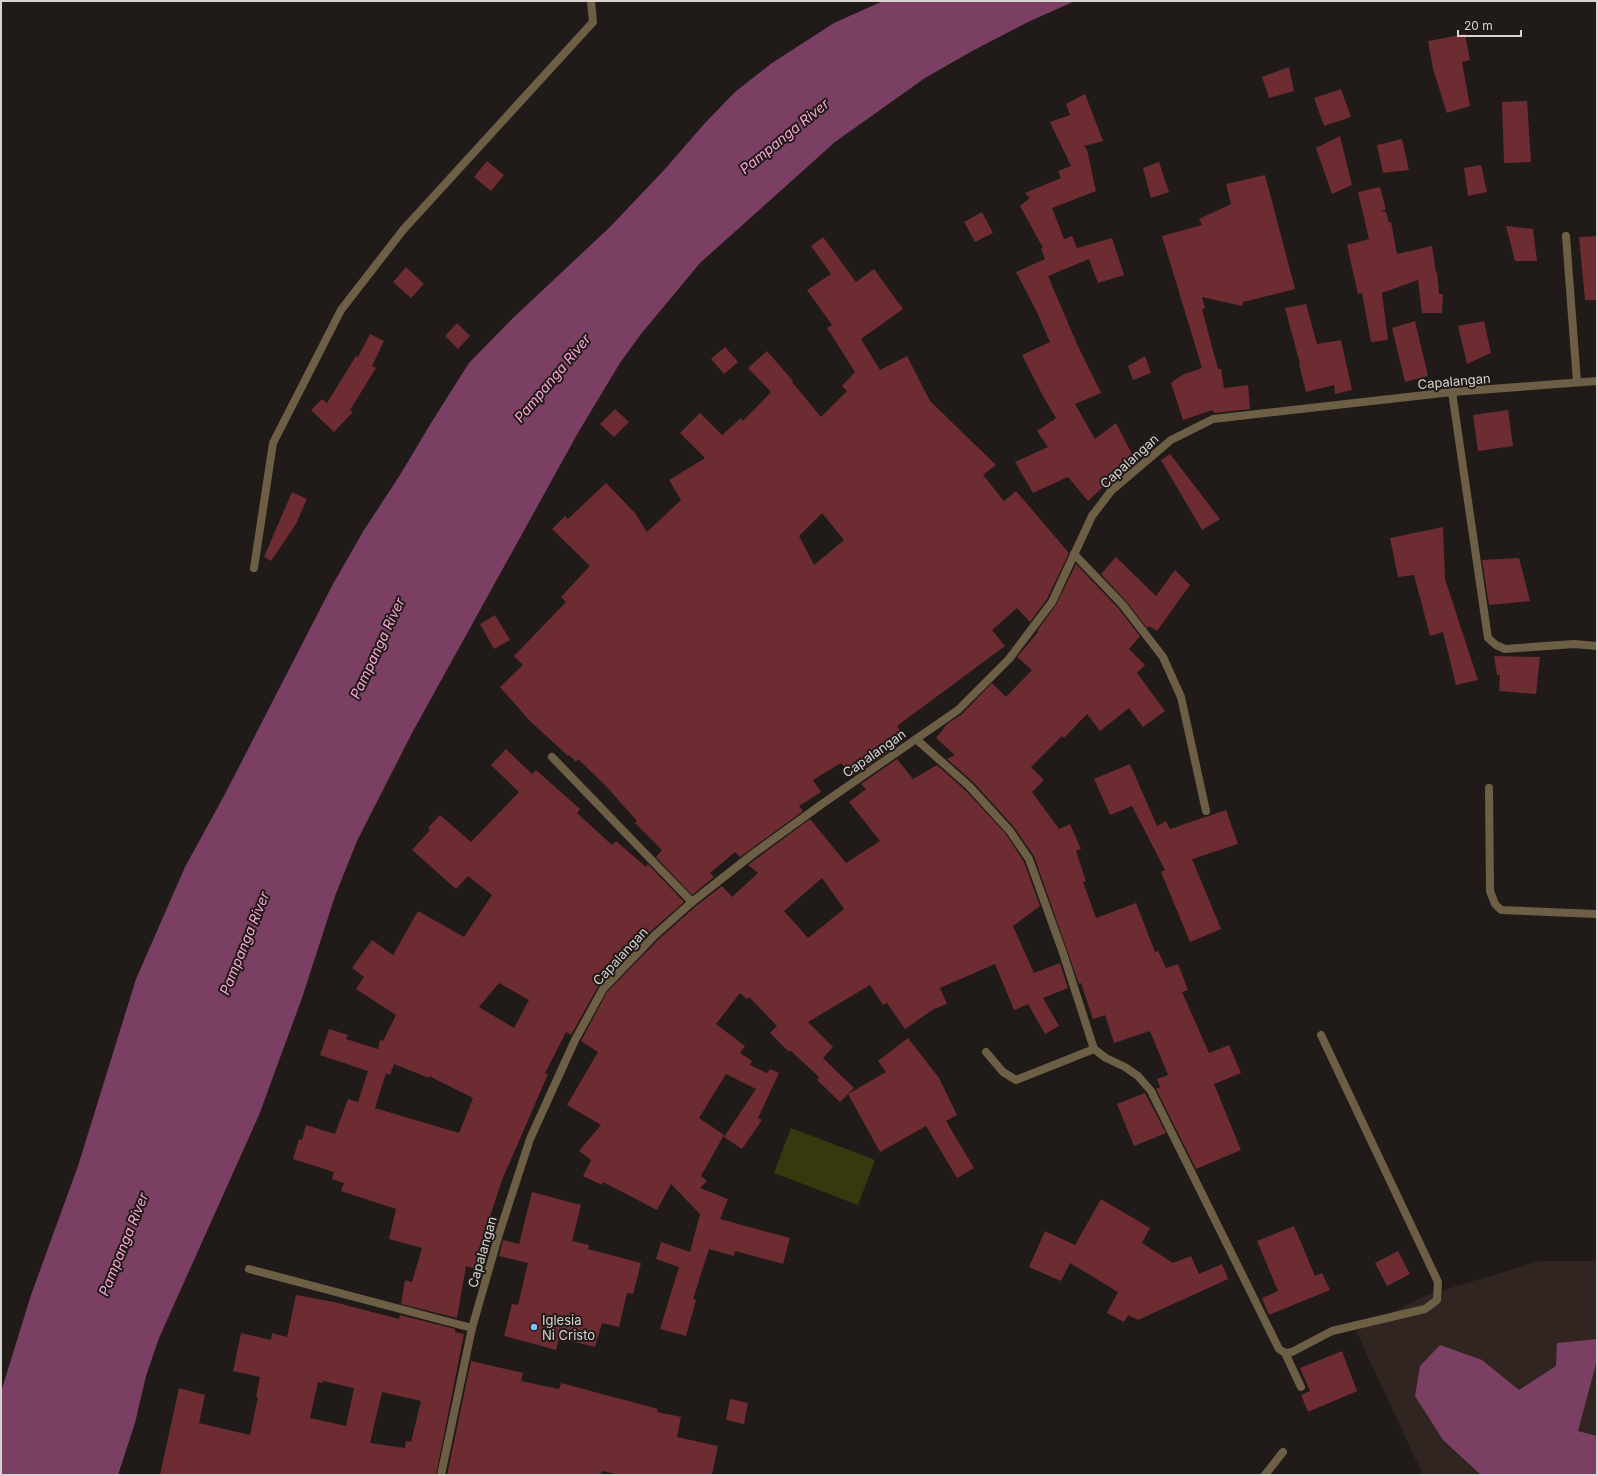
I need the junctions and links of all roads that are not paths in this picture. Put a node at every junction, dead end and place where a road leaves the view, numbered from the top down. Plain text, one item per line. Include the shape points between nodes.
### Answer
1 (591, 1) edge
2 (1566, 236) dead end
3 (1597, 381) edge
4 (1577, 382) junction
5 (1452, 392) junction
6 (1074, 554) junction
7 (254, 568) dead end
8 (1597, 646) edge
9 (916, 739) junction
10 (552, 757) dead end
11 (1490, 788) dead end
12 (1206, 811) dead end
13 (692, 902) junction
14 (1597, 914) edge
15 (1321, 1035) dead end
16 (1094, 1049) junction
17 (986, 1052) dead end
18 (249, 1269) dead end
19 (472, 1328) junction
20 (1285, 1352) junction
21 (1301, 1387) dead end
22 (1283, 1452) dead end
23 (441, 1475) edge
24 (1265, 1475) edge

1 - 7 street via 593,22 403,230 341,310 273,444
2 - 4 street
3 - 4 street, Capalangan
4 - 5 street, Capalangan
5 - 6 street, Capalangan via 1213,419 1171,440 1111,491 1092,516
5 - 8 street via 1488,638 1505,649 1574,644
6 - 9 street, Capalangan via 1052,602 1009,659 958,710
6 - 12 street via 1122,604 1163,657 1181,697
9 - 13 street, Capalangan via 759,850
9 - 16 street via 984,802 1010,831 1029,860
10 - 13 street
11 - 14 street via 1490,891 1495,904 1502,910
13 - 19 street, Capalangan via 603,988 576,1040 530,1139
15 - 20 street via 1438,1282 1437,1300 1425,1309 1332,1331 1292,1352
16 - 17 street via 1016,1080 1003,1072
16 - 20 street via 1138,1076 1151,1092 1279,1349
18 - 19 street
19 - 23 street, Capalangan
20 - 21 street
22 - 24 street

